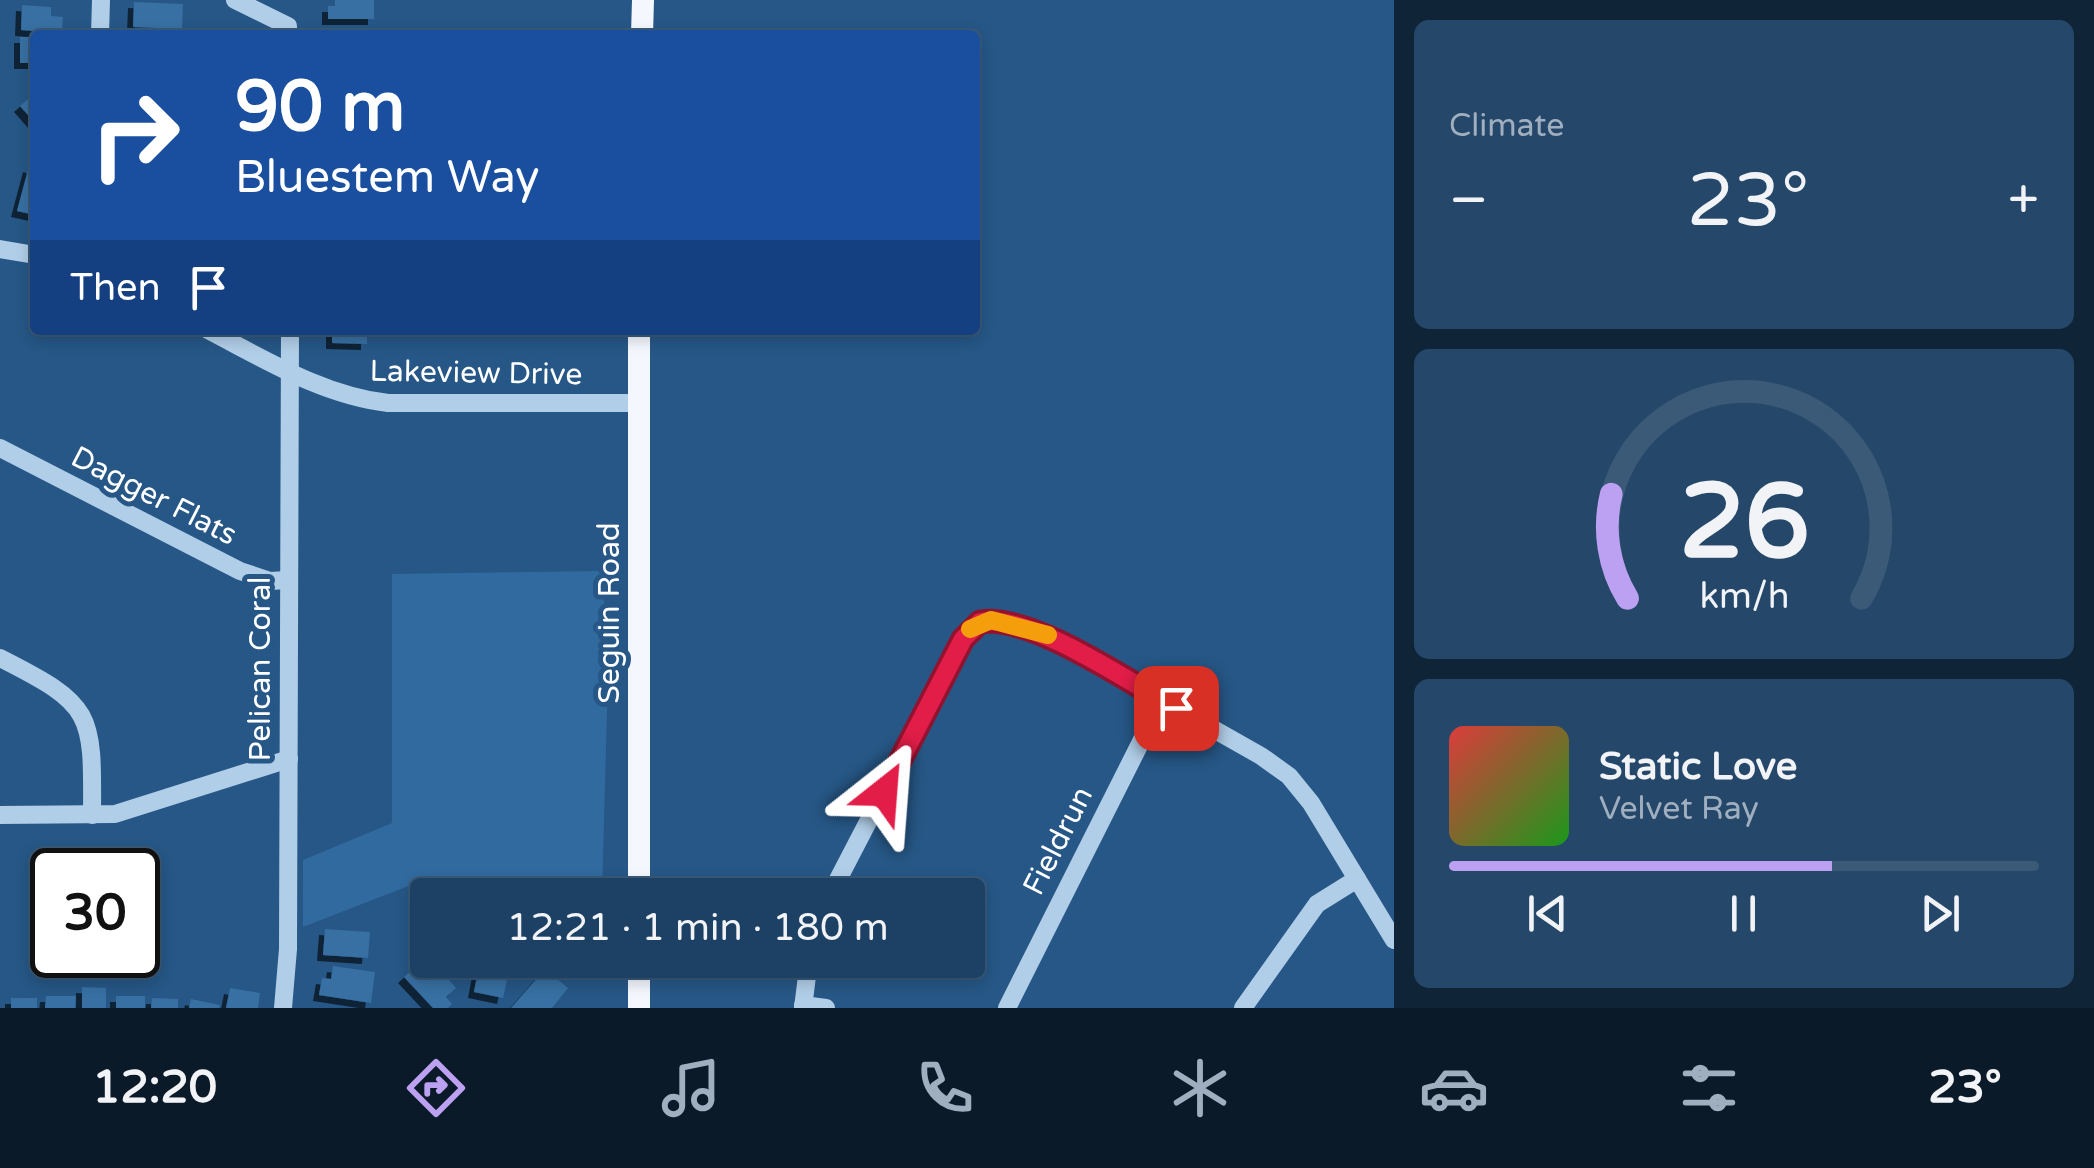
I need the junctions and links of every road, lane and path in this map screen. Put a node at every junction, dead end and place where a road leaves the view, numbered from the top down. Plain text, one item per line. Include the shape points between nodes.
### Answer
1 (101, 0) edge
2 (236, 0) edge
3 (644, 0) edge
4 (100, 30) edge
5 (288, 30) edge
6 (642, 30) edge
7 (0, 249) edge
8 (30, 254) edge
9 (218, 335) edge
10 (290, 335) edge
11 (639, 335) edge
12 (290, 373) junction
13 (638, 403) junction
14 (0, 448) edge
15 (287, 580) junction
16 (0, 658) edge
17 (1162, 700) junction
18 (289, 759) junction
19 (92, 814) junction
20 (0, 815) edge
21 (639, 878) edge
22 (839, 878) edge
23 (1357, 878) junction
24 (1394, 940) edge
25 (640, 978) edge
26 (806, 978) edge
27 (803, 1006) edge
28 (283, 1008) edge
29 (640, 1008) edge
30 (826, 1008) edge
31 (1007, 1008) edge
32 (1242, 1008) edge

1 - 4 street
2 - 5 street
3 - 6 main road
7 - 8 street
9 - 12 street, Lakeview Drive
10 - 12 street, Pelican Coral
11 - 13 main road, Seguin Road
12 - 13 street, Lakeview Drive via 357,399 388,403
12 - 15 street, Pelican Coral
13 - 21 main road, Seguin Road
14 - 15 street, Dagger Flats via 240,571
15 - 18 street, Pelican Coral
16 - 19 street via 53,685 82,713 92,742
17 - 22 street via 1044,633 980,622 963,639
17 - 23 street via 1289,776
17 - 31 street, Fieldrun
18 - 19 street via 139,809
18 - 28 street, Pelican Coral
19 - 20 street
23 - 24 street
23 - 32 street via 1317,904
25 - 29 main road
26 - 27 street
27 - 30 street

